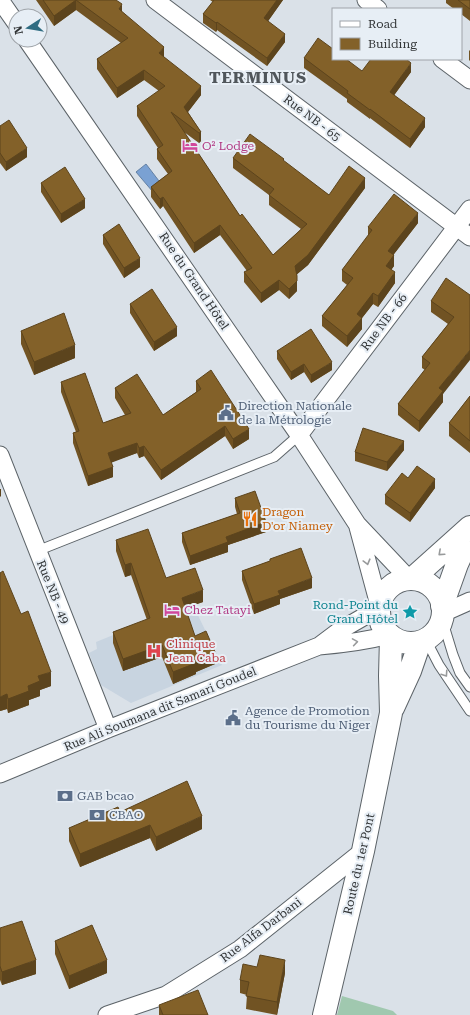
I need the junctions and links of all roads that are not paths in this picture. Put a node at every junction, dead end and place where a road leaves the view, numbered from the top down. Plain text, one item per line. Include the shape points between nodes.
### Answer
1 (0, 0) edge
2 (155, 0) edge
3 (366, 0) edge
4 (377, 8) edge
5 (8, 12) edge
6 (33, 48) edge
7 (443, 60) edge
8 (470, 80) edge
9 (470, 209) edge
10 (456, 226) junction
11 (470, 237) edge
12 (299, 435) junction
13 (0, 454) edge
14 (357, 524) junction
15 (470, 527) edge
16 (470, 536) edge
17 (37, 551) junction
18 (411, 579) junction
19 (470, 601) edge
20 (379, 606) junction
21 (442, 613) junction
22 (390, 636) junction
23 (423, 641) junction
24 (319, 646) junction
25 (470, 686) edge
26 (470, 711) edge
27 (391, 713) junction
28 (108, 729) junction
29 (0, 774) edge
30 (363, 851) junction
31 (107, 1015) edge
32 (324, 1015) edge

1 - 5 street
2 - 10 street, Rue NB - 65
3 - 4 street
6 - 12 street, Rue du Grand Hôtel
7 - 8 street
9 - 10 street, Rue NB - 66
10 - 11 street, Rue NB - 65
10 - 12 street, Rue NB - 66
12 - 14 street, Rue du Grand Hôtel
12 - 17 lane via 274,457
13 - 17 street, Rue NB - 49
14 - 18 street, Rue du Grand Hôtel
14 -> 20 street, Rue du Grand Hôtel
15 -> 18 street
16 - 21 street via 457,564
17 - 28 street, Rue NB - 49
18 - 20 street via 399,581 390,587 383,595
18 - 21 street via 423,581 432,587 439,596
19 - 21 street
20 - 22 street via 380,623
20 - 24 street, Rue Ali Soumana dit Samari Goudel
21 - 23 street via 436,631
21 - 25 lane via 453,655 460,673
22 - 23 street via 405,643
24 -> 22 street, Rue Ali Soumana dit Samari Goudel
22 - 27 street, Route du 1er Pont
23 -> 26 lane
23 - 27 street, Route du 1er Pont
24 - 28 street, Rue Ali Soumana dit Samari Goudel
27 - 30 street, Route du 1er Pont
28 - 29 street, Rue Ali Soumana dit Samari Goudel
30 - 31 street, Rue Alfa Darbani via 240,949 166,995
30 - 32 street, Route du 1er Pont

